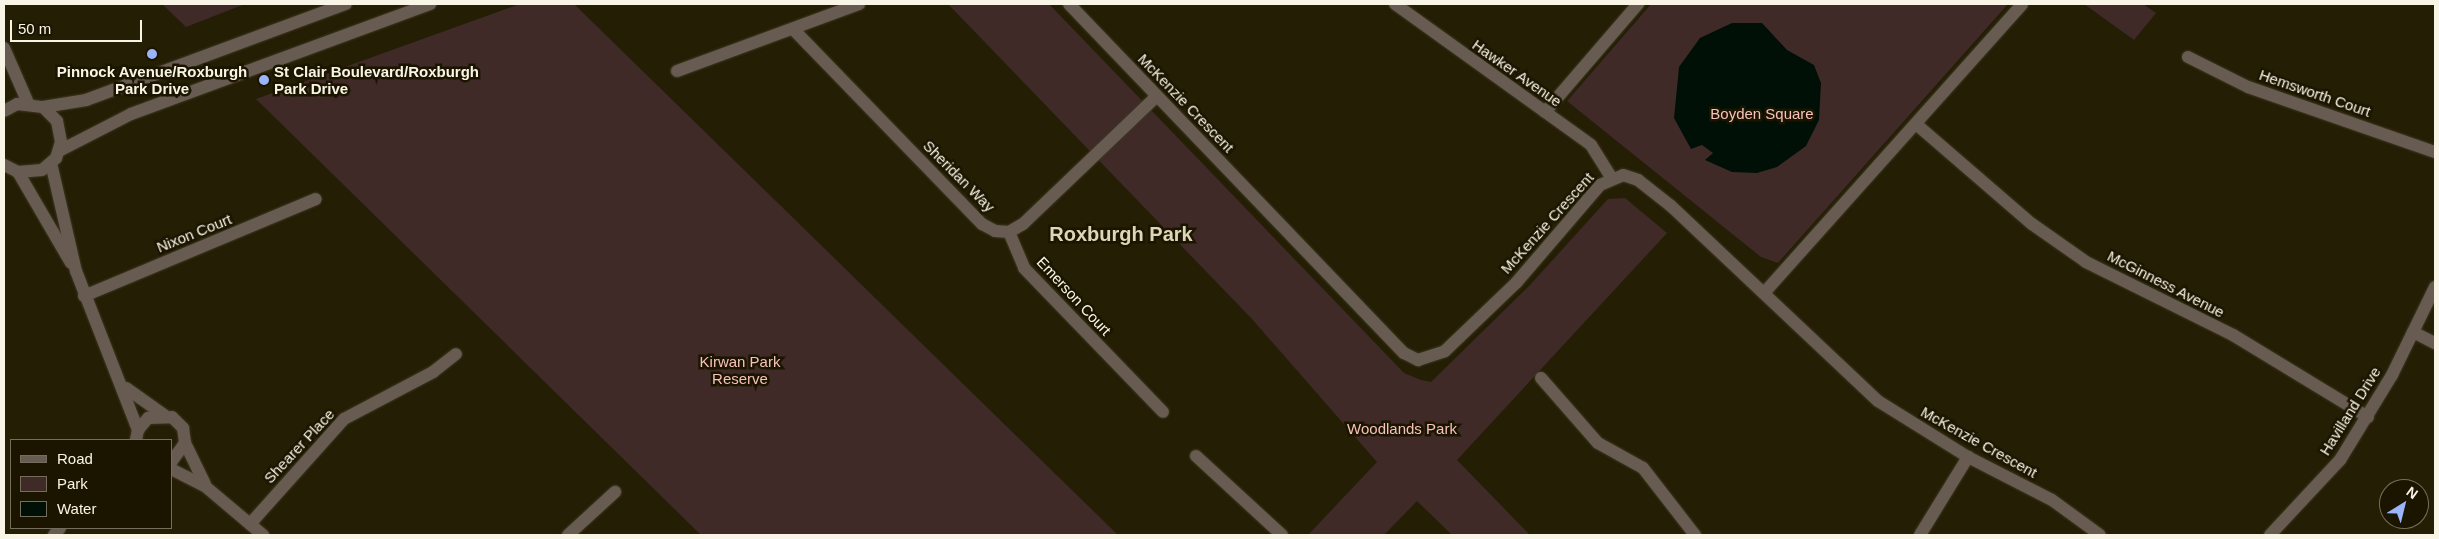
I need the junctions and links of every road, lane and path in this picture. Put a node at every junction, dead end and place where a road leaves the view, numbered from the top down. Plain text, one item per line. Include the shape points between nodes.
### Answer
1 (346, 4) edge
2 (430, 4) edge
3 (859, 4) edge
4 (1069, 4) edge
5 (1395, 4) edge
6 (1638, 4) edge
7 (2022, 4) edge
8 (793, 29) junction
9 (4, 48) edge
10 (2188, 57) dead end
11 (677, 71) dead end
12 (1157, 96) junction
13 (28, 103) junction
14 (43, 107) junction
15 (4, 111) edge
16 (1545, 112) junction
17 (1916, 124) junction
18 (59, 152) junction
19 (2435, 152) edge
20 (51, 163) junction
21 (9, 170) edge
22 (1611, 177) junction
23 (316, 199) dead end
24 (1010, 232) junction
25 (76, 271) junction
26 (2435, 287) edge
27 (1764, 293) junction
28 (84, 296) junction
29 (2413, 332) junction
30 (2435, 343) edge
31 (456, 354) dead end
32 (1541, 378) dead end
33 (124, 386) junction
34 (1163, 412) dead end
35 (164, 415) junction
36 (2368, 417) junction
37 (136, 437) edge
38 (185, 444) junction
39 (1196, 456) dead end
40 (1968, 457) junction
41 (172, 461) edge
42 (172, 469) edge
43 (206, 486) junction
44 (615, 492) dead end
45 (250, 524) junction
46 (263, 535) edge
47 (568, 535) edge
48 (1282, 535) edge
49 (1695, 535) edge
50 (1920, 535) edge
51 (2100, 535) edge
52 (2270, 535) edge

1 - 14 street via 86,100
2 - 18 street via 131,114
3 - 8 street
4 - 12 street, McKenzie Crescent
5 - 16 street, Hawker Avenue
6 - 16 street
7 - 17 street
8 - 11 street
8 - 24 street, Sheridan Way via 982,224
9 - 13 street
10 - 19 street, Hemsworth Court via 2248,88
12 - 22 street, McKenzie Crescent via 1404,353 1418,360 1445,351 1516,283
12 - 24 street
13 - 14 street
13 - 15 street
14 - 18 street via 61,131
16 - 22 street, Hawker Avenue via 1591,145
17 - 27 street
17 - 36 street, McGinness Avenue via 2032,224 2086,262 2233,335
18 - 20 street
20 - 21 street via 30,173
20 - 25 street
21 - 25 street
22 - 27 street, McKenzie Crescent via 1638,180
23 - 28 street, Nixon Court
24 - 34 street, Emerson Court via 1024,268
25 - 28 street
26 - 29 street, Havilland Drive
27 - 40 street, McKenzie Crescent via 1878,401
28 - 33 street
29 - 30 street
29 - 36 street, Havilland Drive
31 - 45 street, Shearer Place via 344,419
32 - 49 street via 1598,443 1643,468
33 - 35 street
33 - 37 street
35 - 37 street via 148,418
35 - 38 street via 183,428
36 - 52 street, Havilland Drive via 2320,485
38 - 41 street
38 - 43 street
39 - 48 street
40 - 50 street
40 - 51 street, McKenzie Crescent via 2052,500
42 - 43 street
43 - 45 street
44 - 47 street
45 - 46 street

